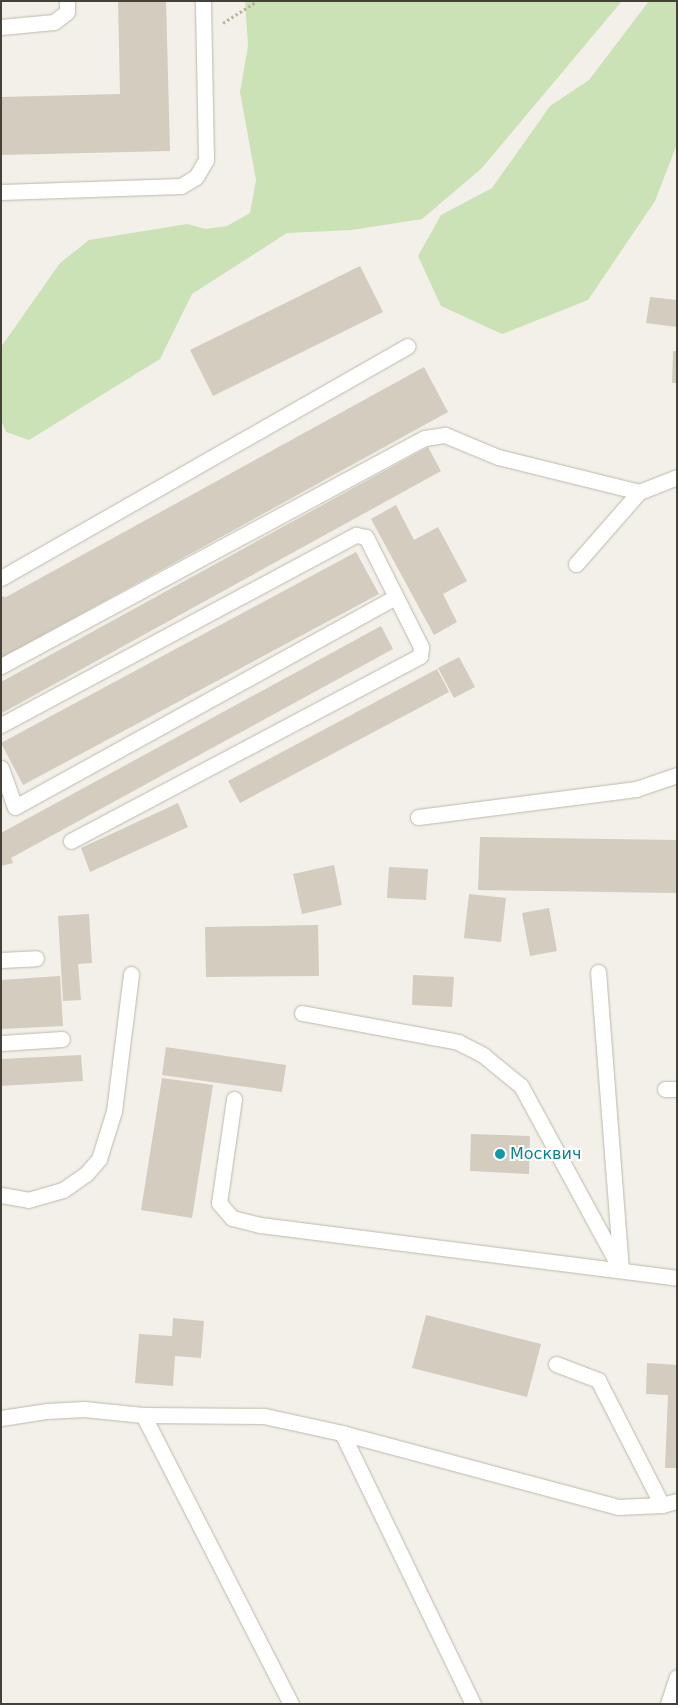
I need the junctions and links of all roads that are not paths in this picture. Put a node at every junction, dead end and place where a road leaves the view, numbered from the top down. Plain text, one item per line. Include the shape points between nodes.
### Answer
1 (67, 1) edge
2 (203, 1) edge
3 (1, 27) edge
4 (1, 192) edge
5 (408, 346) dead end
6 (677, 478) edge
7 (639, 492) junction
8 (576, 564) dead end
9 (1, 578) edge
10 (396, 597) junction
11 (1, 666) edge
12 (1, 725) edge
13 (1, 768) edge
14 (677, 775) edge
15 (8, 811) edge
16 (418, 817) dead end
17 (71, 841) dead end
18 (36, 958) dead end
19 (1, 960) edge
20 (598, 972) dead end
21 (132, 974) dead end
22 (302, 1013) dead end
23 (62, 1039) dead end
24 (1, 1043) edge
25 (234, 1100) dead end
26 (1, 1195) edge
27 (621, 1270) junction
28 (677, 1278) edge
29 (556, 1364) dead end
30 (143, 1415) junction
31 (1, 1418) edge
32 (342, 1433) junction
33 (677, 1501) edge
34 (662, 1505) junction
35 (677, 1677) edge
36 (291, 1704) edge
37 (473, 1704) edge
38 (668, 1704) edge

1 - 3 lane via 67,12 54,22
2 - 4 lane via 206,160 196,177 181,186
5 - 9 lane
6 - 7 lane
7 - 8 lane
7 - 11 lane via 498,457 445,435 425,438
10 - 12 lane via 366,537 356,534
10 - 15 lane
10 - 17 lane via 422,647 420,656
13 - 15 lane
14 - 16 lane via 636,789
18 - 19 lane
20 - 27 lane
21 - 26 lane via 114,1111 99,1159 86,1174 62,1190 28,1200
22 - 27 lane via 458,1042 491,1061 521,1086
23 - 24 lane
25 - 27 lane via 219,1203 232,1218 260,1225
27 - 28 lane
29 - 34 lane via 598,1380
30 - 31 lane via 84,1409 47,1410
30 - 32 lane via 264,1416
30 - 36 lane
32 - 34 lane via 618,1507
32 - 37 lane
33 - 34 lane
35 - 38 lane

